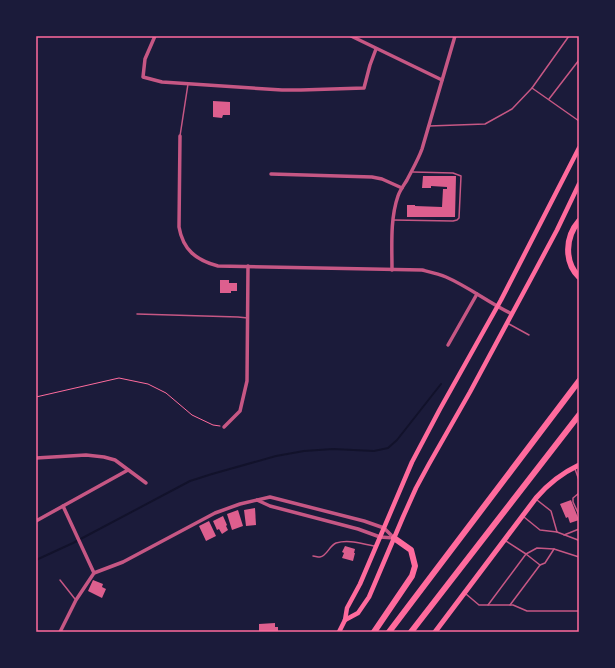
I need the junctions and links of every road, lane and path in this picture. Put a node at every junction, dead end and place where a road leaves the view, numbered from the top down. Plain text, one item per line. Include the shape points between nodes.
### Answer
1 (155, 36) edge
2 (351, 36) edge
3 (455, 36) edge
4 (569, 36) edge
5 (376, 49) junction
6 (579, 60) edge
7 (442, 80) junction
8 (188, 84) junction
9 (532, 88) junction
10 (549, 99) junction
11 (579, 121) edge
12 (429, 126) junction
13 (180, 136) joint
14 (579, 148) edge
15 (411, 172) junction
16 (271, 174) dead end
17 (579, 184) edge
18 (402, 188) junction
19 (393, 220) junction
20 (579, 221) edge
21 (248, 266) junction
22 (392, 270) junction
23 (579, 277) edge
24 (477, 294) junction
25 (497, 307) junction
26 (137, 314) dead end
27 (512, 314) junction
28 (248, 318) junction
29 (507, 323) junction
30 (529, 335) dead end
31 (448, 345) dead end
32 (579, 381) edge
33 (36, 397) edge
34 (579, 414) edge
35 (224, 427) joint
36 (36, 458) edge
37 (576, 466) edge
38 (128, 470) junction
39 (579, 480) edge
40 (146, 483) dead end
41 (579, 493) edge
42 (536, 498) junction
43 (256, 500) junction
44 (63, 506) junction
45 (579, 515) edge
46 (522, 516) junction
47 (36, 522) edge
48 (384, 528) junction
49 (579, 529) edge
50 (557, 532) junction
51 (564, 535) junction
52 (380, 537) junction
53 (394, 538) junction
54 (505, 540) junction
55 (579, 540) edge
56 (376, 547) junction
57 (554, 549) junction
58 (526, 554) junction
59 (313, 556) dead end
60 (579, 556) edge
61 (540, 565) junction
62 (94, 573) junction
63 (60, 580) dead end
64 (464, 593) junction
65 (76, 600) junction
66 (488, 605) junction
67 (510, 605) junction
68 (579, 611) edge
69 (345, 620) junction
70 (60, 632) edge
71 (339, 632) edge
72 (374, 632) edge
73 (389, 632) edge
74 (411, 632) edge
75 (435, 632) edge

1 - 8 street via 145,60 143,77 162,82
2 - 5 street
3 - 7 street
4 - 9 lane
5 - 7 street
5 - 8 street via 364,88 301,90
6 - 10 lane
7 - 12 street
8 - 13 lane
9 - 10 lane
9 - 12 lane via 512,109 485,124
10 - 11 lane
12 - 15 street
13 - 21 street via 179,227 184,243 193,255 201,260 218,266
14 - 25 main road
15 - 18 street
15 - 19 lane via 453,173 461,176 459,218 453,221
16 - 18 street via 372,177
17 - 27 main road
18 - 19 street
19 - 22 street
20 - 23 highway via 570,238 568,251 570,264
21 - 22 street
21 - 28 street
22 - 24 street via 422,270 446,277
24 - 25 street
24 - 31 street
25 - 27 street
25 - 48 main road via 412,462
26 - 28 lane
27 - 29 main road
28 - 35 street via 247,381 240,411
29 - 30 lane
29 - 53 main road via 429,464
32 - 73 highway
33 - 35 path via 119,378 148,384 166,393 192,415
34 - 74 highway
36 - 38 street via 86,455 104,457 115,460
37 - 39 lane
37 - 42 main road via 555,479
38 - 40 street
38 - 44 street
41 - 45 lane via 573,498
42 - 46 main road
42 - 50 lane via 551,511
43 - 48 street via 270,497
43 - 52 street
43 - 62 street via 215,513 123,562
44 - 47 street
44 - 62 street
46 - 50 lane via 540,530
46 - 54 main road
48 - 52 main road
48 - 53 street
49 - 51 lane
50 - 51 lane
51 - 55 lane
52 - 53 street
52 - 56 main road
53 - 69 main road via 369,597 358,613
53 - 72 highway via 411,550 415,566 412,576
54 - 58 lane
54 - 64 main road
56 - 59 lane via 350,541 337,543 320,557
56 - 69 main road via 347,608
57 - 58 lane via 537,548
57 - 60 lane
57 - 61 lane via 545,563
58 - 61 lane
58 - 66 lane
61 - 67 lane
62 - 65 street
63 - 65 lane
64 - 66 lane via 479,605
64 - 75 main road
65 - 70 street
66 - 67 lane
67 - 68 lane via 527,611
69 - 71 main road

